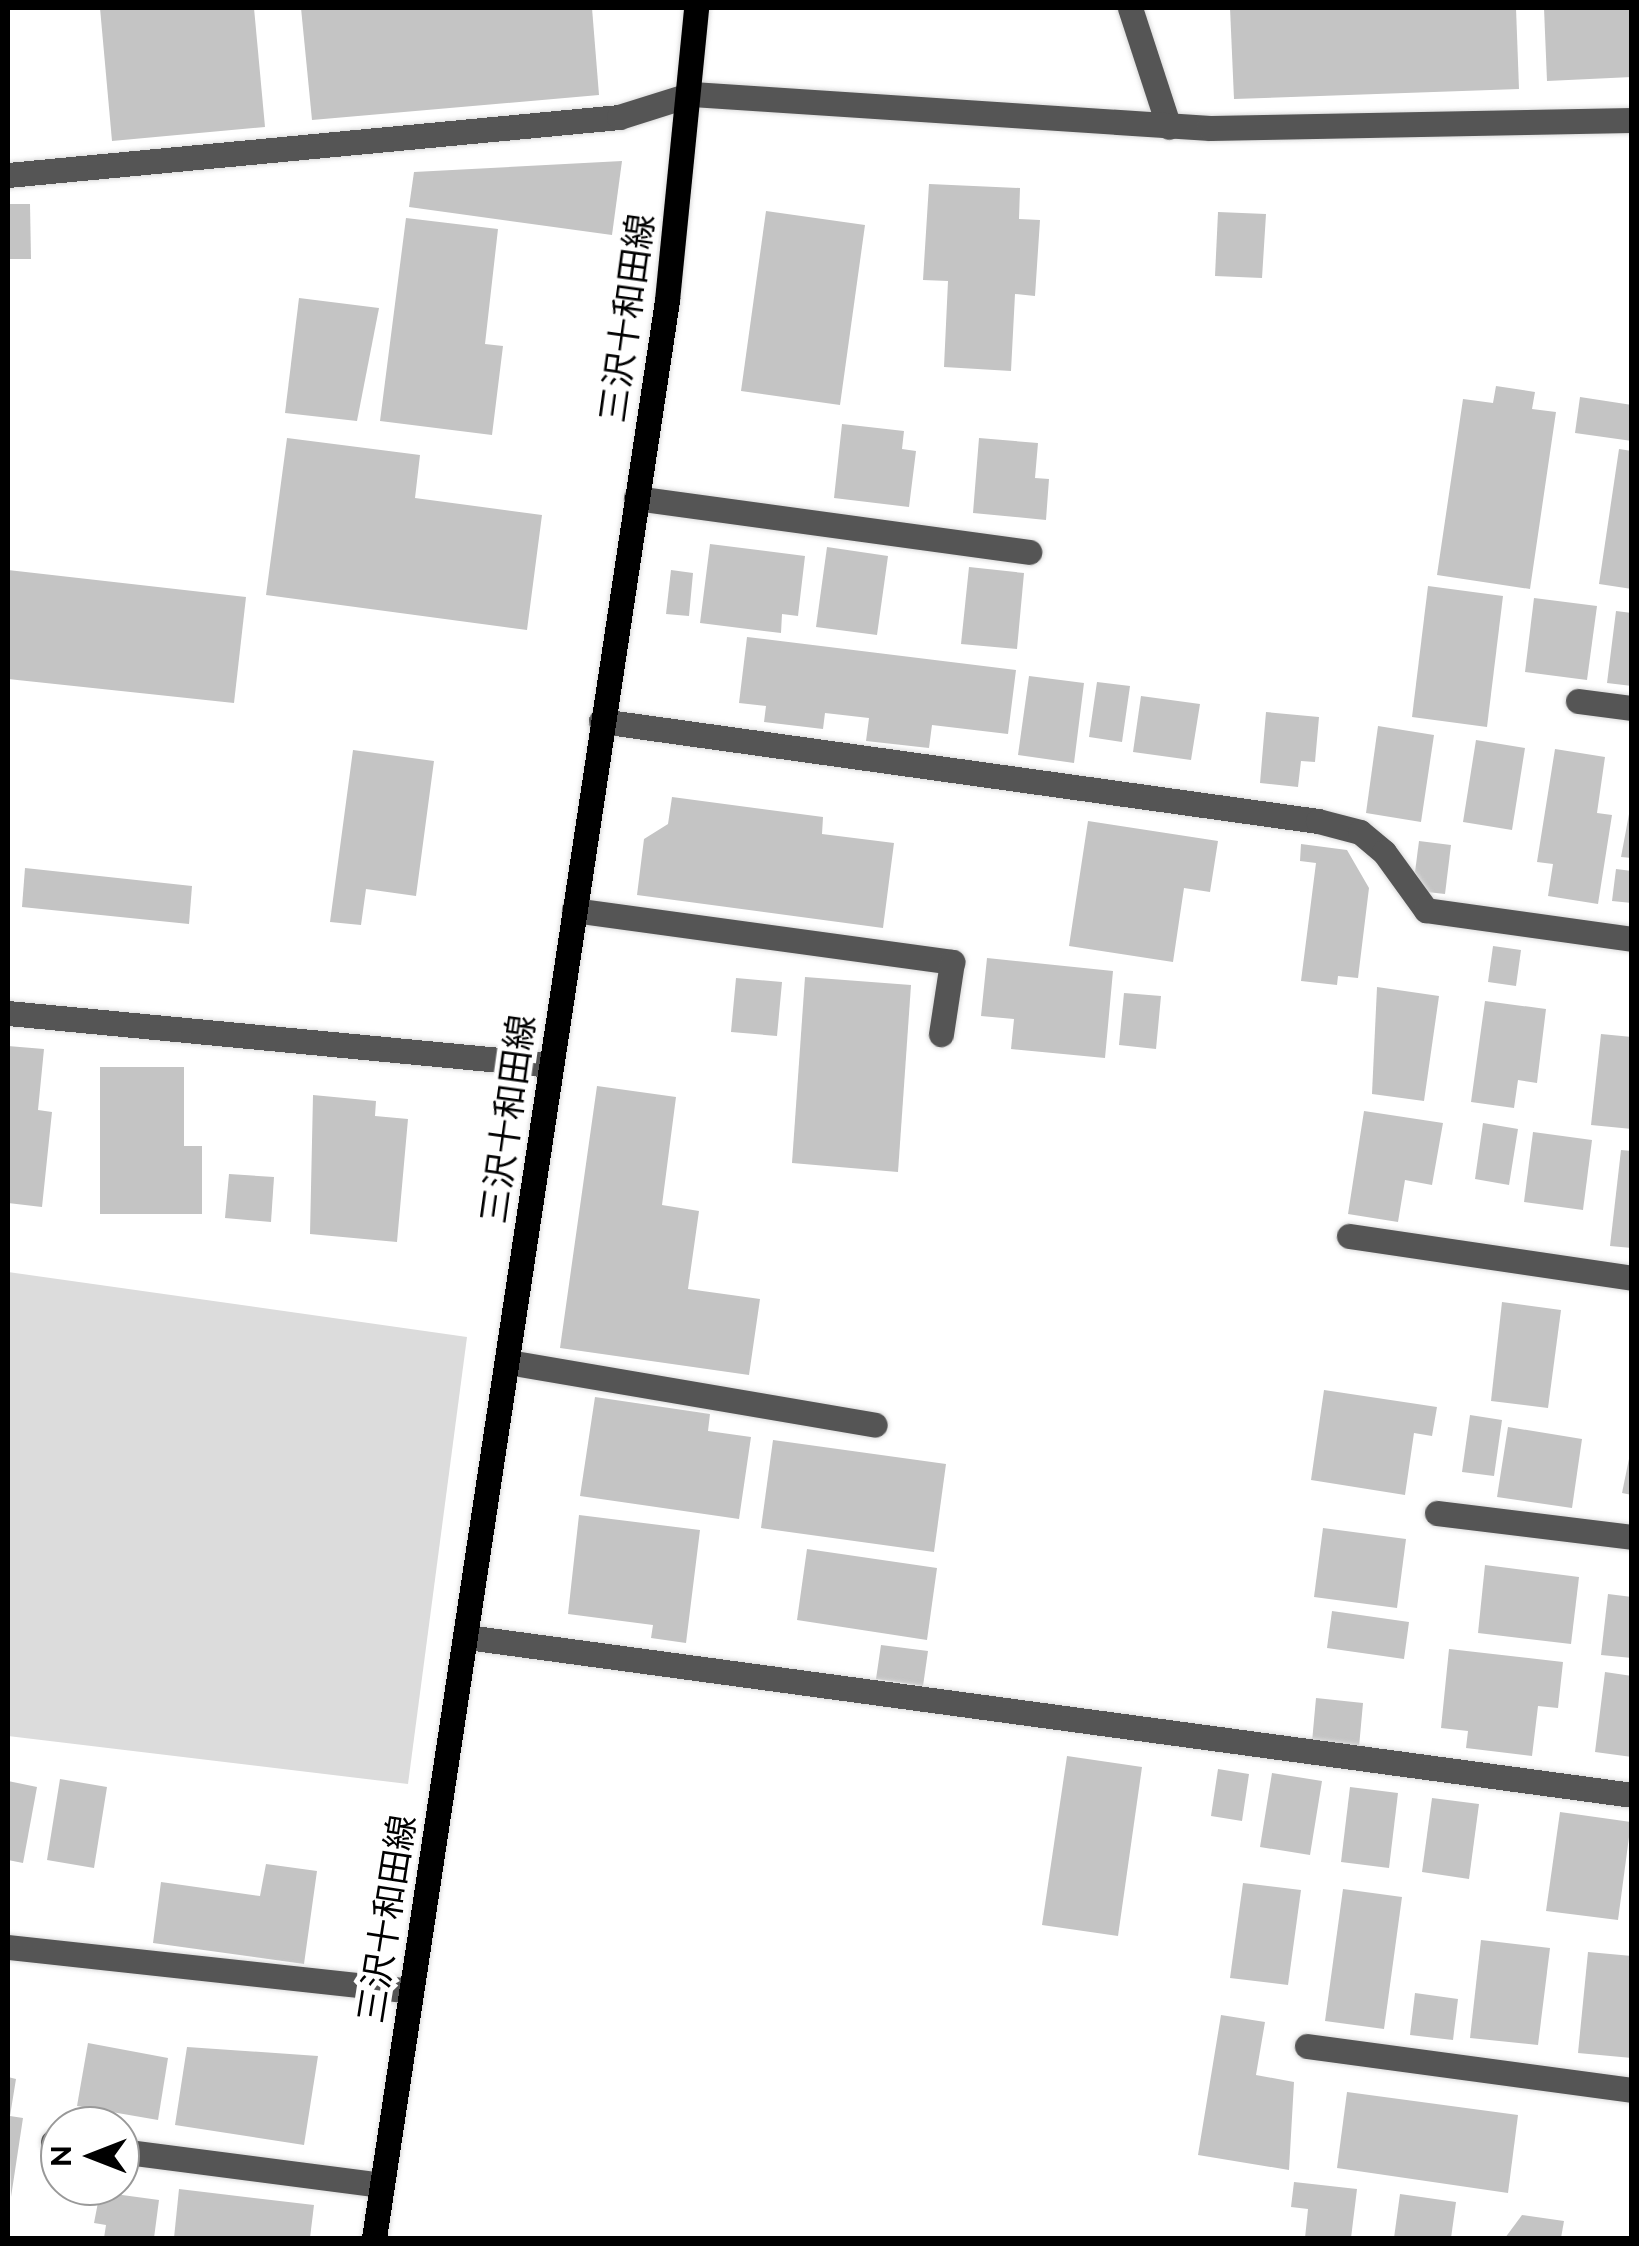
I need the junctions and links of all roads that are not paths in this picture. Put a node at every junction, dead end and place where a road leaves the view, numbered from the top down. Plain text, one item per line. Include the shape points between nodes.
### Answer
1 (696, 8) edge
2 (1130, 8) edge
3 (692, 94) junction
4 (1632, 120) edge
5 (1169, 127) junction
6 (8, 175) edge
7 (636, 498) junction
8 (1030, 552) dead end
9 (1578, 702) dead end
10 (1632, 708) edge
11 (601, 721) junction
12 (574, 910) junction
13 (1632, 939) edge
14 (8, 1013) edge
15 (941, 1034) dead end
16 (552, 1065) junction
17 (1349, 1236) dead end
18 (1632, 1278) edge
19 (508, 1362) junction
20 (874, 1425) dead end
21 (1438, 1513) dead end
22 (1632, 1536) edge
23 (466, 1637) junction
24 (1632, 1795) edge
25 (8, 1947) edge
26 (411, 1991) junction
27 (1306, 2046) dead end
28 (1632, 2090) edge
29 (140, 2154) edge
30 (382, 2186) junction
31 (374, 2238) edge

1 - 3 main road, 三沢十和田線
2 - 5 street
3 - 5 street
3 - 6 street via 619,117
3 - 7 main road, 三沢十和田線
4 - 5 street
7 - 8 street
7 - 11 main road, 三沢十和田線
9 - 10 street
11 - 12 main road, 三沢十和田線
11 - 13 street via 1318,821 1360,832 1384,852 1426,910
12 - 15 street via 952,962
12 - 16 main road, 三沢十和田線
14 - 16 street
16 - 19 main road, 三沢十和田線
17 - 18 street
19 - 20 street
19 - 23 main road, 三沢十和田線
21 - 22 street
23 - 24 street
23 - 26 main road, 三沢十和田線
25 - 26 street
26 - 30 main road, 三沢十和田線
27 - 28 street
29 - 30 street
30 - 31 main road, 三沢十和田線

